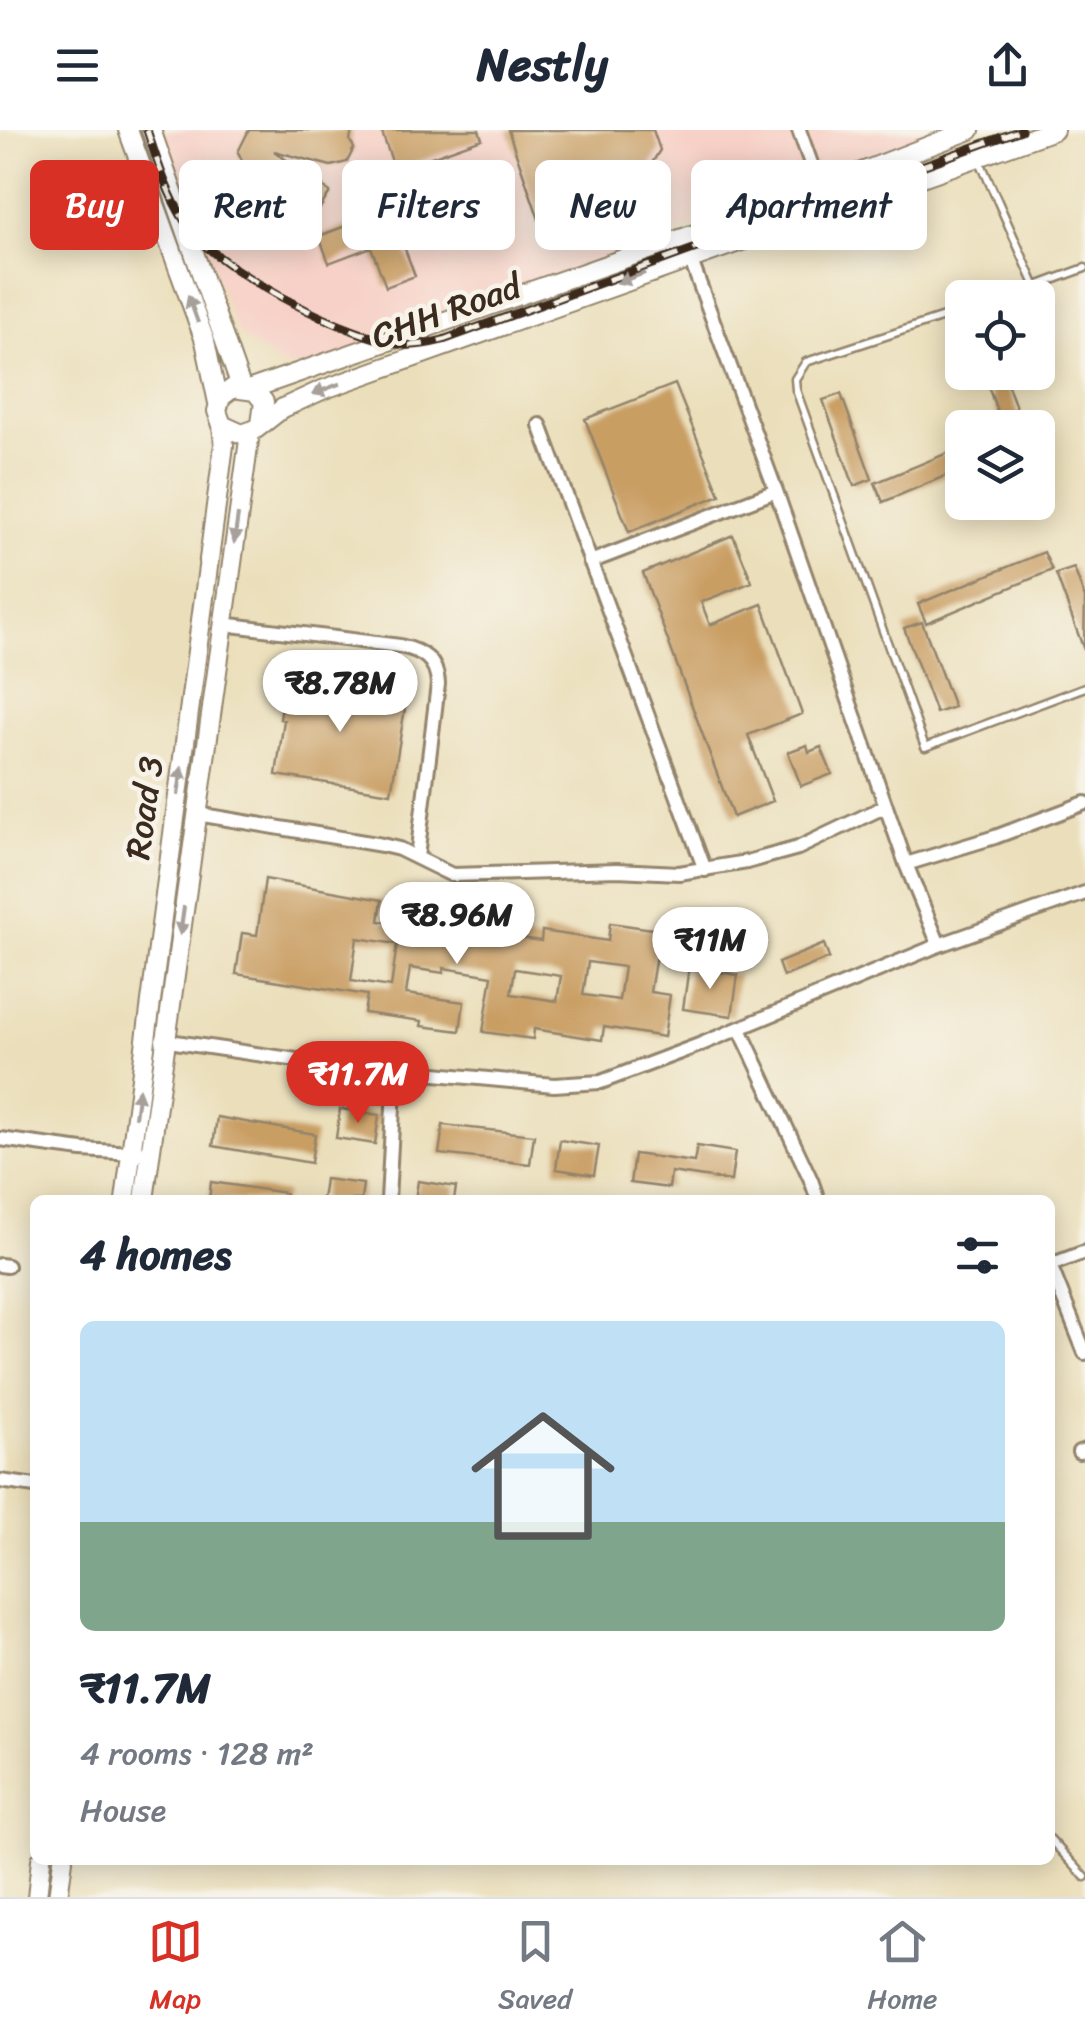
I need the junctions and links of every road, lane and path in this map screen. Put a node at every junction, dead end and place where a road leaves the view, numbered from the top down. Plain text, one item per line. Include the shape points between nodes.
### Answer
1 (128, 130) edge
2 (151, 130) edge
3 (799, 130) edge
4 (1054, 130) edge
5 (960, 131) edge
6 (979, 158) junction
7 (810, 160) edge
8 (886, 160) edge
9 (179, 212) edge
10 (179, 234) edge
11 (168, 238) junction
12 (691, 246) edge
13 (686, 248) junction
14 (193, 250) edge
15 (1085, 268) edge
16 (1032, 280) edge
17 (1055, 280) edge
18 (945, 317) edge
19 (246, 388) junction
20 (218, 404) junction
21 (222, 425) junction
22 (540, 426) dead end
23 (255, 428) junction
24 (776, 491) junction
25 (590, 562) junction
26 (223, 624) junction
27 (1085, 687) edge
28 (1085, 804) edge
29 (886, 806) junction
30 (196, 814) junction
31 (417, 857) junction
32 (906, 864) junction
33 (705, 870) junction
34 (1085, 893) edge
35 (939, 945) junction
36 (740, 1028) junction
37 (156, 1038) junction
38 (395, 1070) junction
39 (0, 1139) edge
40 (141, 1152) junction
41 (127, 1195) edge
42 (144, 1195) edge
43 (388, 1195) edge
44 (816, 1195) edge
45 (1085, 1252) edge
46 (1055, 1263) edge
47 (1055, 1278) edge
48 (1085, 1353) edge
49 (0, 1481) edge
50 (30, 1485) edge
51 (1055, 1844) edge
52 (41, 1865) edge
53 (61, 1865) edge
54 (1085, 1877) edge
55 (37, 1897) edge
56 (58, 1897) edge

1 - 11 street
2 - 9 street
3 - 7 street
4 - 6 street, CHH Road
5 - 6 street
5 - 8 street
6 - 13 street, CHH Road
6 - 16 lane
10 - 11 street
20 -> 11 street via 205,341
12 - 13 street
13 - 19 street
13 -> 23 street, CHH Road via 322,390
13 - 24 street
14 - 19 street
15 - 17 lane
18 - 27 lane via 806,362 795,379 925,747
19 - 20 street via 227,391
19 - 23 street via 264,402
20 - 21 street
21 - 23 street via 235,433
37 -> 21 street, Road 3
22 - 25 street
23 -> 26 street, Road 3
24 - 25 street
24 - 29 street
25 - 33 street
26 - 30 street, Road 3
26 - 31 street via 400,646 430,658 438,684
28 - 32 street
29 - 32 street
29 - 33 street via 798,848
30 - 31 street via 382,845
30 -> 37 street, Road 3
31 - 33 street via 452,875
32 - 35 street
34 - 35 street
35 - 36 street
36 - 38 street via 601,1082 554,1085
36 - 44 street
37 - 38 street
37 - 40 street, Road 3
38 - 43 street
39 - 40 street
40 - 41 street, Road 3
40 - 42 street, Road 3
45 - 46 street
47 - 48 street
49 - 50 street
51 - 54 lane
52 - 55 street
53 - 56 street

